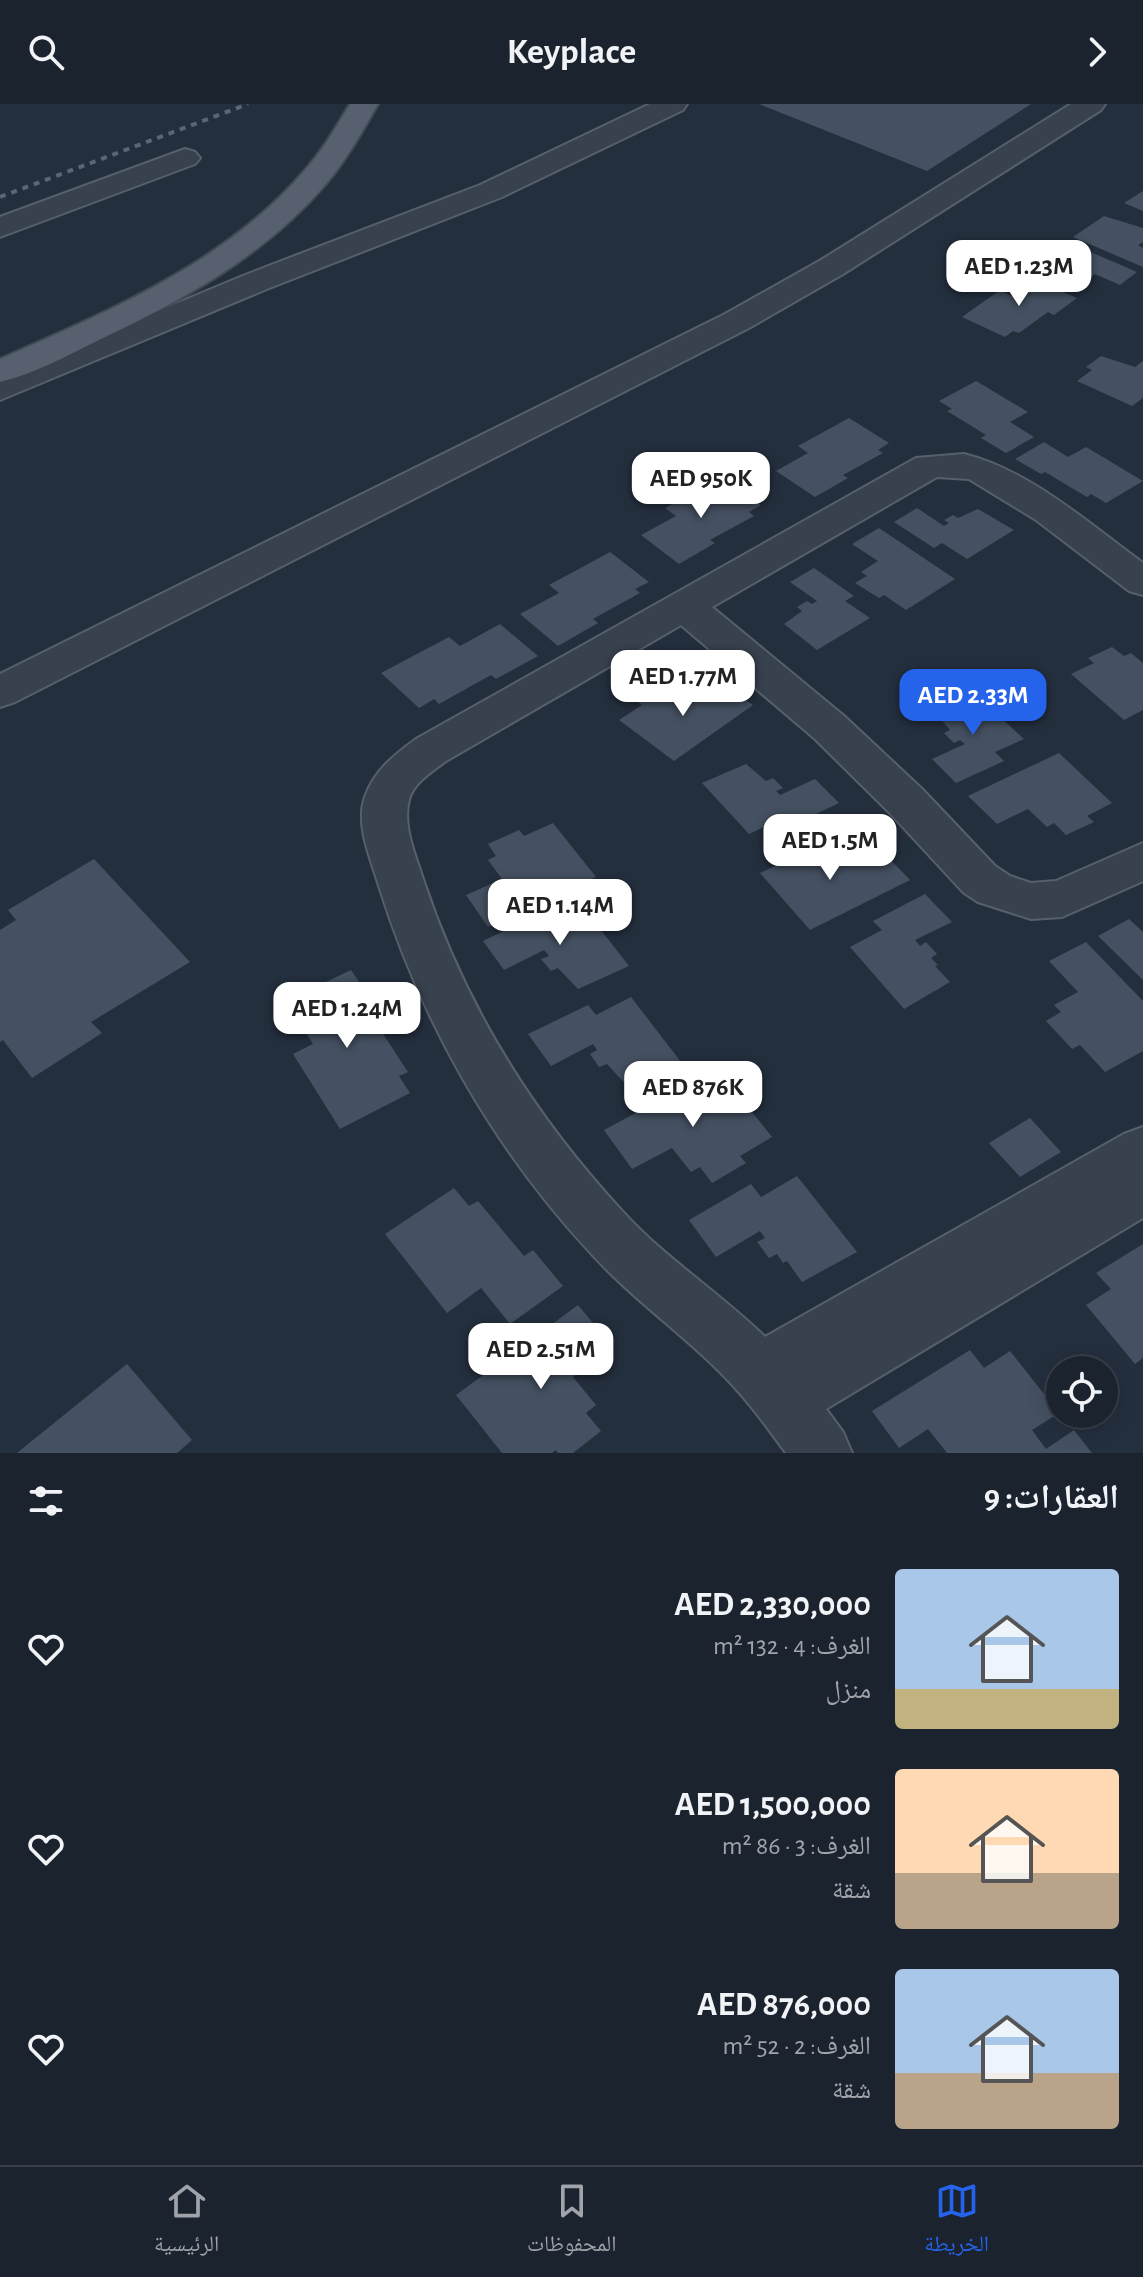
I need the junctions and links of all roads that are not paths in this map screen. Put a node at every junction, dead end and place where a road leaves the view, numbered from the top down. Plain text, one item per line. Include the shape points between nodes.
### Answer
1 (364, 104) edge
2 (673, 104) edge
3 (1091, 104) edge
4 (185, 158) dead end
5 (400, 226) junction
6 (0, 228) edge
7 (0, 372) edge
8 (0, 390) edge
9 (0, 405) edge
10 (1143, 582) edge
11 (682, 604) junction
12 (0, 692) edge
13 (1143, 861) edge
14 (1143, 1150) edge
15 (1143, 1190) edge
16 (772, 1387) junction
17 (822, 1453) edge

1 - 7 main road via 315,178 244,244 138,309
2 - 5 street via 513,181
3 - 12 street via 737,321
4 - 6 street
5 - 8 street
5 - 9 street via 367,249
10 - 11 street via 1049,512 982,471 946,464 916,471
11 - 13 street via 829,727 994,889 1031,901 1062,899
11 - 16 street via 409,764 384,802 383,824 415,927 453,1014 505,1104 608,1234
14 - 16 street
15 - 16 street
16 - 17 street

